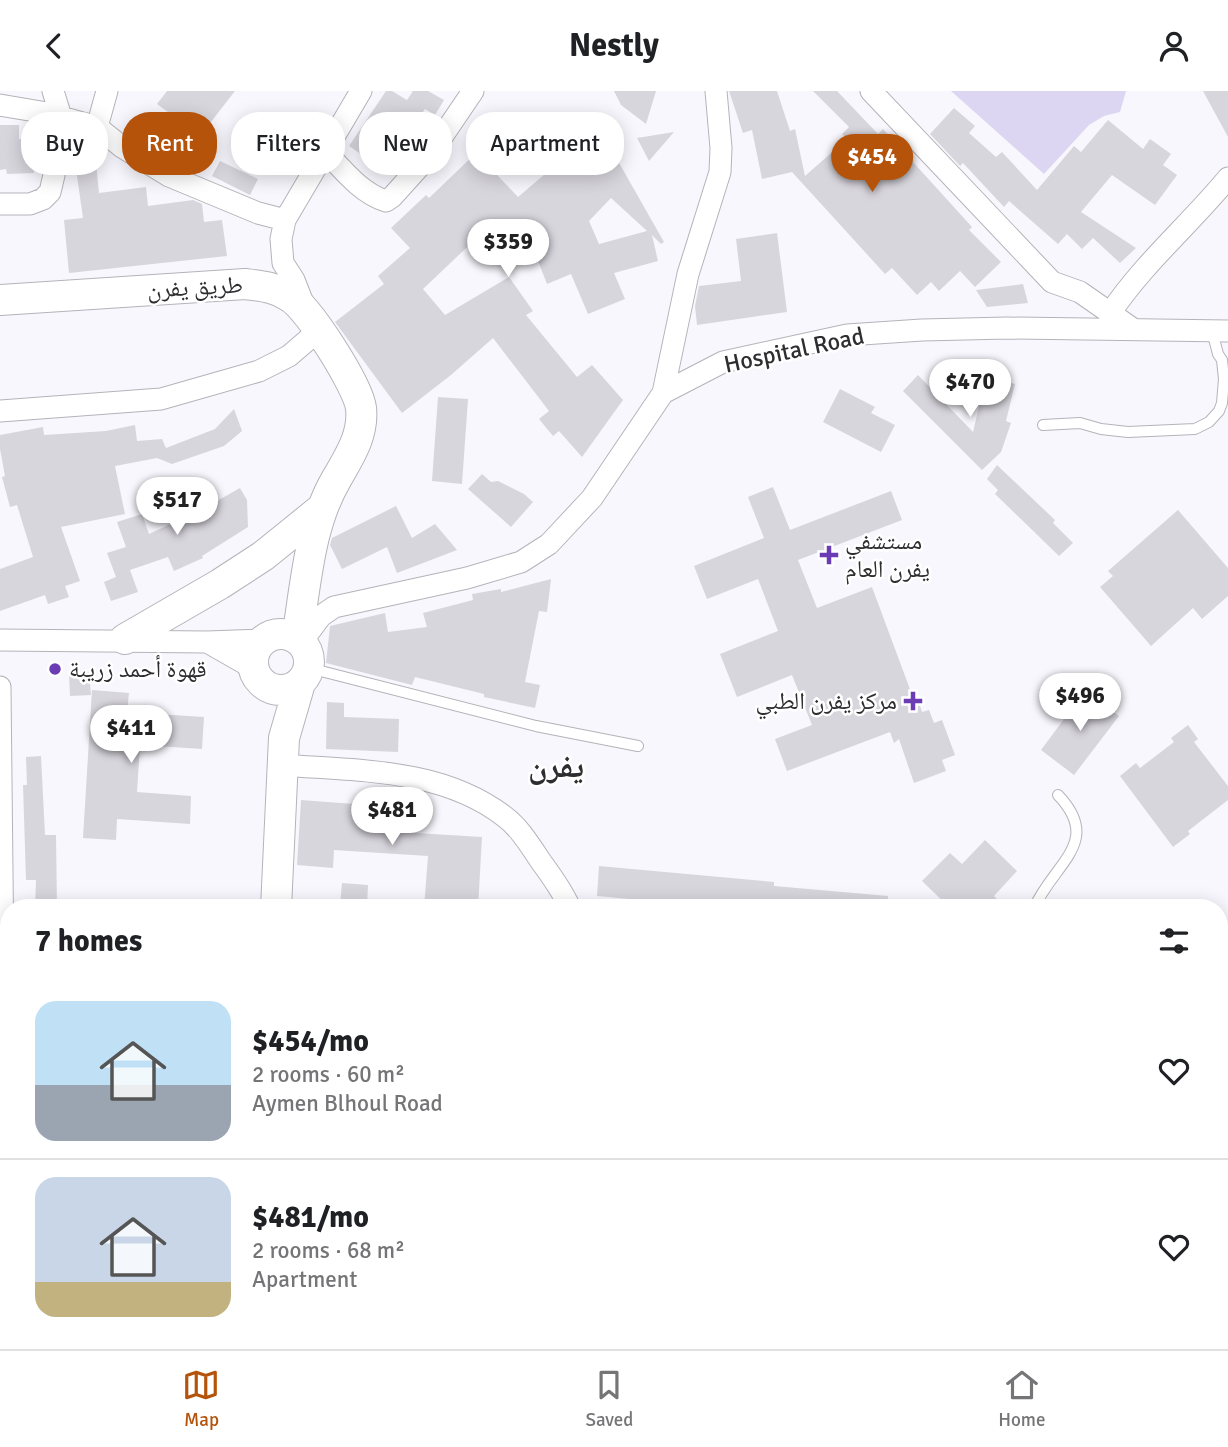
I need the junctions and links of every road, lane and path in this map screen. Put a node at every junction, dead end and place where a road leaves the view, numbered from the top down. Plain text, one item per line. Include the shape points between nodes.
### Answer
1 (53, 91) edge
2 (107, 91) edge
3 (360, 91) edge
4 (473, 91) edge
5 (716, 91) edge
6 (871, 91) edge
7 (22, 100) edge
8 (0, 105) edge
9 (50, 112) edge
10 (59, 112) edge
11 (101, 112) edge
12 (345, 117) edge
13 (108, 136) edge
14 (345, 173) edge
15 (54, 175) edge
16 (311, 175) edge
17 (1228, 178) edge
18 (0, 204) edge
19 (285, 220) junction
20 (0, 300) edge
21 (1111, 312) junction
22 (312, 321) junction
23 (1133, 329) junction
24 (1220, 331) edge
25 (663, 393) junction
26 (0, 411) edge
27 (1044, 425) dead end
28 (320, 510) junction
29 (125, 639) junction
30 (0, 640) edge
31 (207, 642) junction
32 (290, 651) junction
33 (257, 674) junction
34 (0, 687) edge
35 (639, 746) dead end
36 (283, 751) junction
37 (1058, 795) dead end
38 (0, 841) edge
39 (0, 899) edge
40 (276, 899) edge
41 (566, 899) edge
42 (1038, 899) edge

1 - 10 street
2 - 11 street
3 - 12 street
4 - 14 street via 429,156 386,201
5 - 25 street via 720,172 688,274
6 - 21 street via 1052,282 1080,292
7 - 8 street
7 - 9 street
13 - 19 street via 169,176
15 - 18 street via 50,193 30,204
16 - 19 street
17 - 21 street via 1131,282
19 - 22 street via 283,263
20 - 22 main road, طريق يفرن via 245,284 269,286 290,297
21 - 23 street
22 - 26 street via 289,356 259,371 185,393 160,399
22 - 28 main road, طريق يفرن via 350,378 361,408 351,455
23 - 24 street, Hospital Road
23 - 25 street, Hospital Road via 1007,328 847,335 723,362
24 - 27 lane via 1222,403 1209,422 1195,429 1128,432 1080,423
25 - 32 street, Hospital Road via 592,498 549,544 521,562 467,578 334,607
28 - 29 main road via 263,556
28 - 32 main road, طريق يفرن
29 - 30 street
29 - 31 street
31 - 32 street
31 - 33 street
32 - 33 main road via 254,654
32 - 33 main road via 292,688 275,690
32 - 35 lane via 536,726
32 - 36 main road
33 - 36 main road
34 - 38 street
36 - 40 main road
36 - 41 street via 392,773 475,797 507,818
37 - 42 lane via 1071,809 1078,834
38 - 39 street

